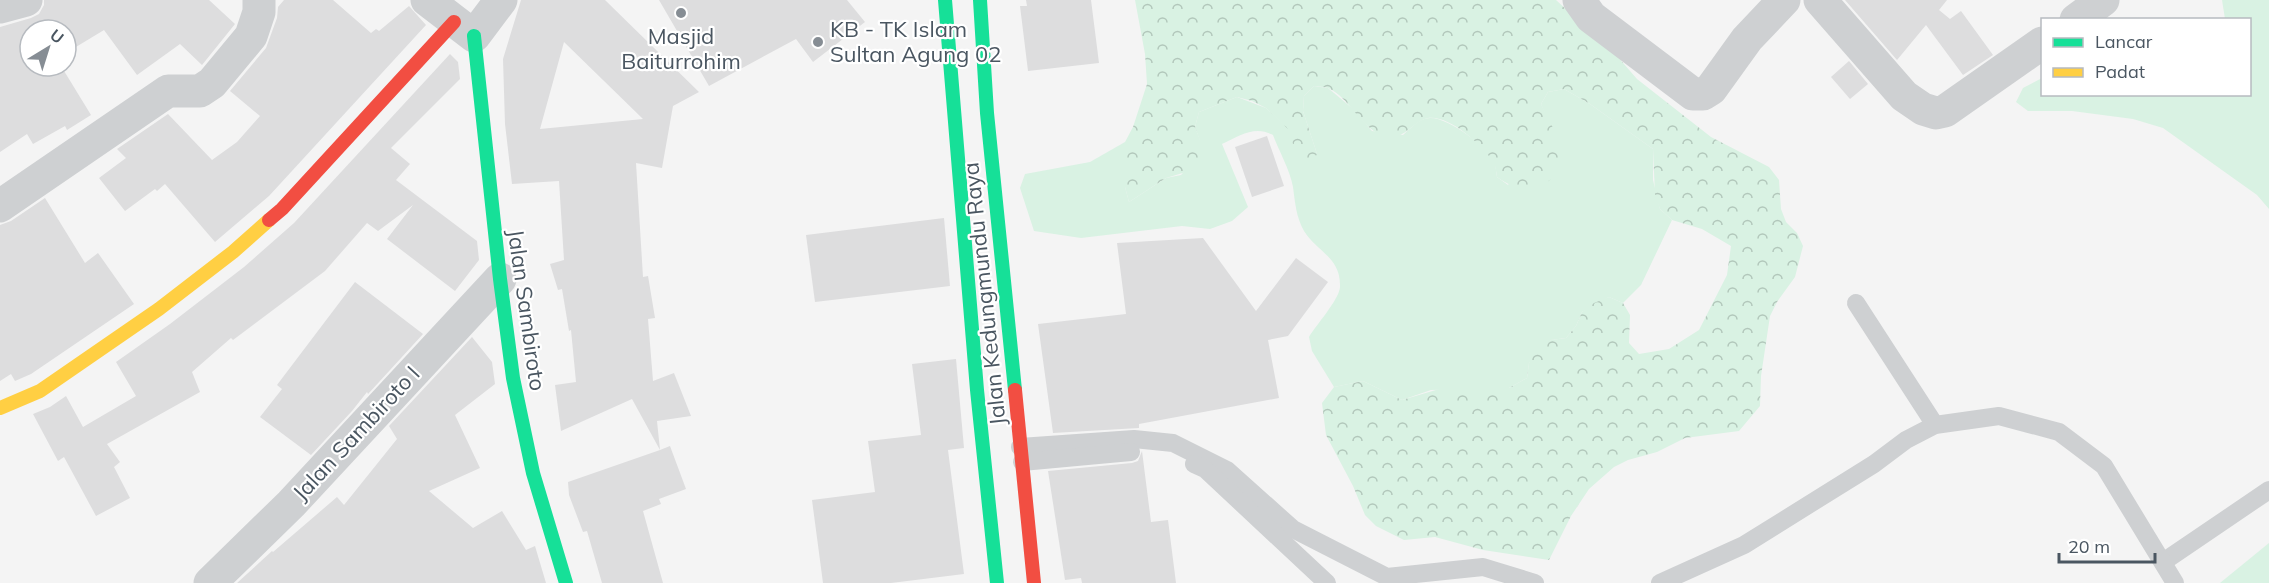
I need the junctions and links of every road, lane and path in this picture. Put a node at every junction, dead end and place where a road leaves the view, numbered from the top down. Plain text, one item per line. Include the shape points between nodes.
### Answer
1 (26, 0) edge
2 (259, 0) edge
3 (427, 0) edge
4 (501, 0) edge
5 (945, 0) edge
6 (980, 0) edge
7 (1579, 0) edge
8 (1784, 0) edge
9 (1820, 0) edge
10 (2103, 0) edge
11 (0, 7) edge
12 (2079, 18) edge
13 (464, 29) junction
14 (2041, 44) edge
15 (0, 206) edge
16 (500, 279) junction
17 (1856, 303) dead end
18 (0, 408) edge
19 (1935, 425) junction
20 (1021, 454) junction
21 (2269, 490) edge
22 (2163, 562) junction
23 (210, 583) edge
24 (566, 583) edge
25 (998, 583) edge
26 (1034, 583) edge
27 (1327, 583) edge
28 (1535, 583) edge
29 (1660, 583) edge
30 (2175, 583) edge

1 - 11 street
2 - 15 street via 251,36 206,89 188,93 168,91
3 - 13 street
4 - 13 street
5 - 25 street, Jalan Kedungmundu Raya via 976,379
6 - 20 street, Jalan Kedungmundu Raya via 988,125
7 - 8 street via 1591,18 1693,94 1711,89 1747,39
9 - 14 street via 1904,96 1936,113 1946,111
10 - 12 street
13 - 16 street, Jalan Sambiroto
13 - 18 street via 282,209 233,252 49,385
16 - 23 street, Jalan Sambiroto I via 291,504
16 - 24 street, Jalan Sambiroto via 513,378 533,473
17 - 19 lane
19 - 22 lane via 1999,416 2059,432 2104,466
19 - 29 lane via 1744,545
20 - 26 street, Jalan Kedungmundu Raya
20 - 27 lane via 1167,451 1205,469
20 - 28 lane via 1134,440 1173,443 1227,470 1293,529 1387,578 1483,567
21 - 22 lane
22 - 30 lane

